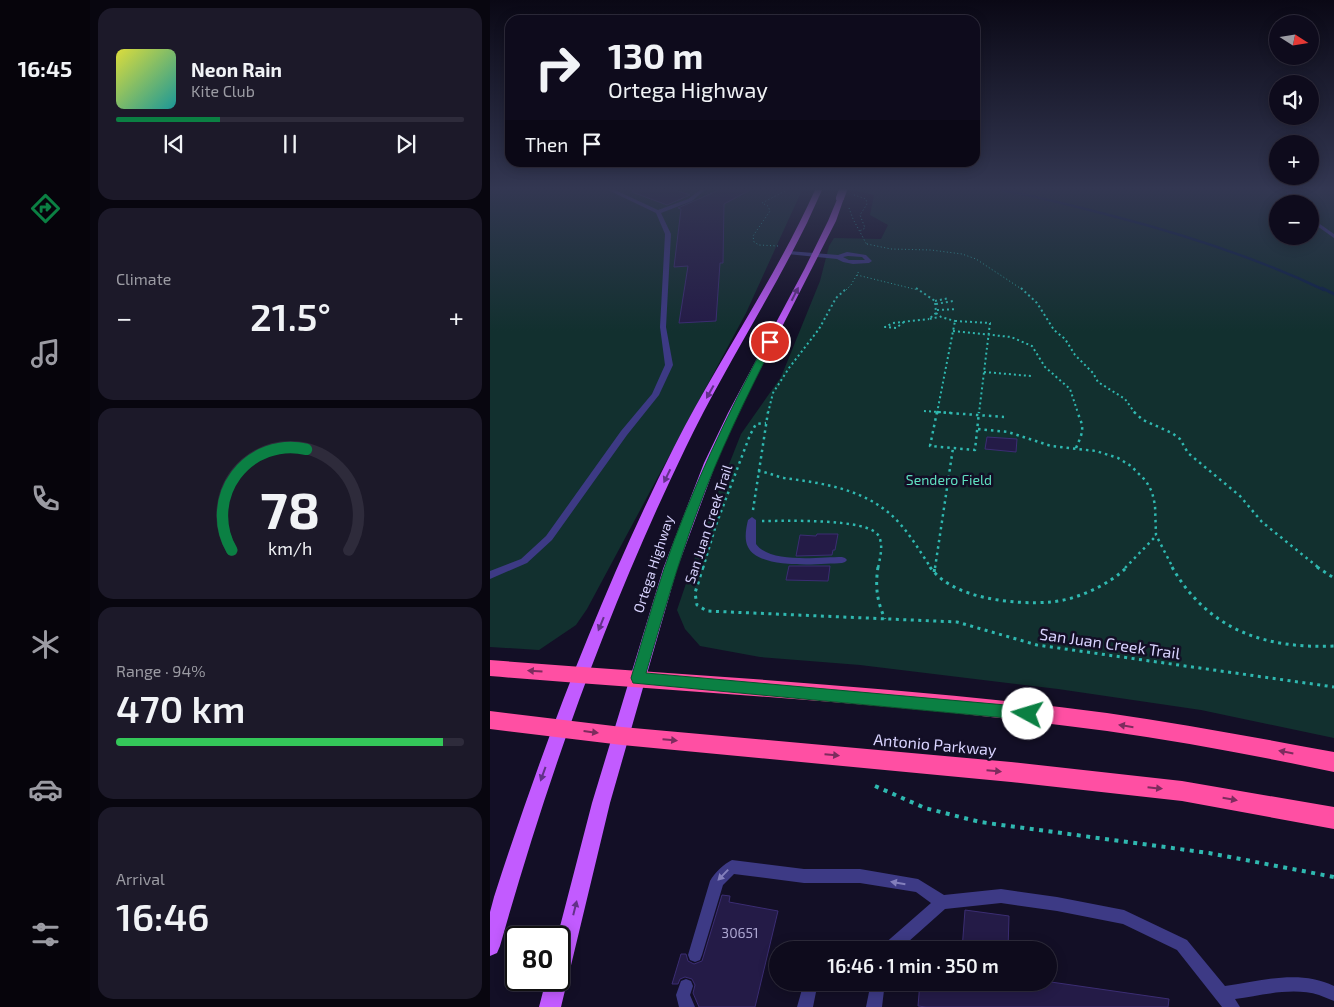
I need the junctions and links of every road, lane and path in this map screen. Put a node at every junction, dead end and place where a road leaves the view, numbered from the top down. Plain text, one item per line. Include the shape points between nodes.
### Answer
1 (668, 237) edge
2 (753, 237) edge
3 (797, 237) edge
4 (824, 237) edge
5 (863, 237) edge
6 (867, 244) junction
7 (791, 250) junction
8 (815, 255) junction
9 (839, 257) joint
10 (864, 260) junction
11 (858, 275) junction
12 (949, 298) dead end
13 (953, 301) dead end
14 (936, 302) junction
15 (957, 309) dead end
16 (937, 310) junction
17 (936, 313) junction
18 (941, 317) junction
19 (929, 319) junction
20 (955, 321) junction
21 (904, 322) junction
22 (953, 331) junction
23 (988, 333) junction
24 (984, 372) junction
25 (1031, 376) dead end
26 (924, 411) dead end
27 (936, 412) junction
28 (979, 415) junction
29 (1004, 417) dead end
30 (766, 423) junction
31 (978, 429) junction
32 (953, 448) junction
33 (1076, 448) junction
34 (758, 471) junction
35 (752, 520) junction
36 (1156, 536) junction
37 (842, 560) dead end
38 (934, 573) junction
39 (490, 575) edge
40 (1334, 578) edge
41 (885, 619) junction
42 (1334, 646) edge
43 (490, 668) edge
44 (581, 675) junction
45 (638, 678) junction
46 (1334, 686) edge
47 (490, 720) edge
48 (560, 728) junction
49 (622, 736) junction
50 (1334, 762) edge
51 (876, 786) dead end
52 (1334, 818) edge
53 (1334, 877) edge
54 (942, 902) junction
55 (570, 928) edge
56 (898, 941) edge
57 (490, 946) edge
58 (695, 955) dead end
59 (686, 986) dead end
60 (554, 991) edge
61 (809, 991) edge
62 (877, 991) edge
63 (1222, 994) junction
64 (1334, 994) edge
65 (550, 1007) edge
66 (687, 1007) edge
67 (805, 1007) edge
68 (874, 1007) edge
69 (1232, 1007) edge

1 - 39 lane via 663,327 669,366 655,394 549,538 524,561
2 - 7 path via 754,242
3 - 7 main road, Ortega Highway
4 - 8 main road, Ortega Highway
5 - 6 path
6 - 10 path
6 - 40 path via 962,254 976,259 1020,287 1037,303 1054,330 1065,339 1098,382 1126,399 1133,412 1143,420 1176,436 1188,453 1240,496 1262,522 1313,565
7 - 8 lane
7 -> 44 main road, Ortega Highway via 688,432 651,509
8 - 9 lane
45 -> 8 main road, Ortega Highway via 670,569 710,463
9 - 10 lane via 844,261
10 - 11 path
11 - 14 path via 916,288
11 - 30 path via 836,298 819,330 773,393
12 - 14 path
13 - 14 path
14 - 16 path
15 - 16 path
16 - 17 path
17 - 18 path
17 - 19 path
18 - 19 path
18 - 20 path
19 - 21 path
20 - 22 path
20 - 23 path via 990,323
21 - 21 path via 889,324 886,327 896,328
22 - 23 path
22 - 27 path
23 - 24 path
23 - 33 path via 1011,337 1032,346 1045,367 1070,389 1083,424
24 - 25 path
24 - 28 path
26 - 27 path
27 - 28 path
27 - 32 path via 930,446
28 - 29 path
28 - 31 path
30 - 34 path
30 - 41 path, San Juan Creek Trail via 756,424 737,467 695,593 697,605 707,611
31 - 32 path via 975,450
31 - 33 path via 1011,433 1052,447
32 - 38 path
33 - 36 path via 1108,455 1137,470 1150,487 1155,501
34 - 35 path
34 - 38 path via 779,478 834,485 863,496 890,513
35 - 37 lane via 751,546 759,555 772,559
35 - 41 path via 852,523 873,529 879,536 881,551 876,583 878,604
36 - 38 path via 1123,571 1103,584 1079,596 1052,602 1012,602 982,597 964,591
36 - 42 path via 1196,601 1217,619 1247,635 1273,643
41 - 46 path, San Juan Creek Trail via 957,622 1037,645
44 -> 43 highway
44 - 45 highway
44 - 48 main road, Ortega Highway
45 - 49 main road, Ortega Highway
50 -> 45 highway via 1074,718
47 - 48 highway, Antonio Parkway
48 -> 49 highway, Antonio Parkway
48 -> 57 main road, Ortega Highway via 537,791
49 -> 52 highway, Antonio Parkway via 1182,791
55 -> 49 main road, Ortega Highway via 601,803
51 - 53 path via 925,808 980,822 1209,853
54 - 56 lane
54 -> 58 lane via 918,886 860,876 804,876 732,866 717,881
54 - 63 lane via 1001,896 1124,916 1182,946
59 - 66 lane via 682,995
60 - 65 main road
61 - 67 lane
62 - 68 lane
63 - 64 lane via 1303,984 1326,988
63 - 69 lane

